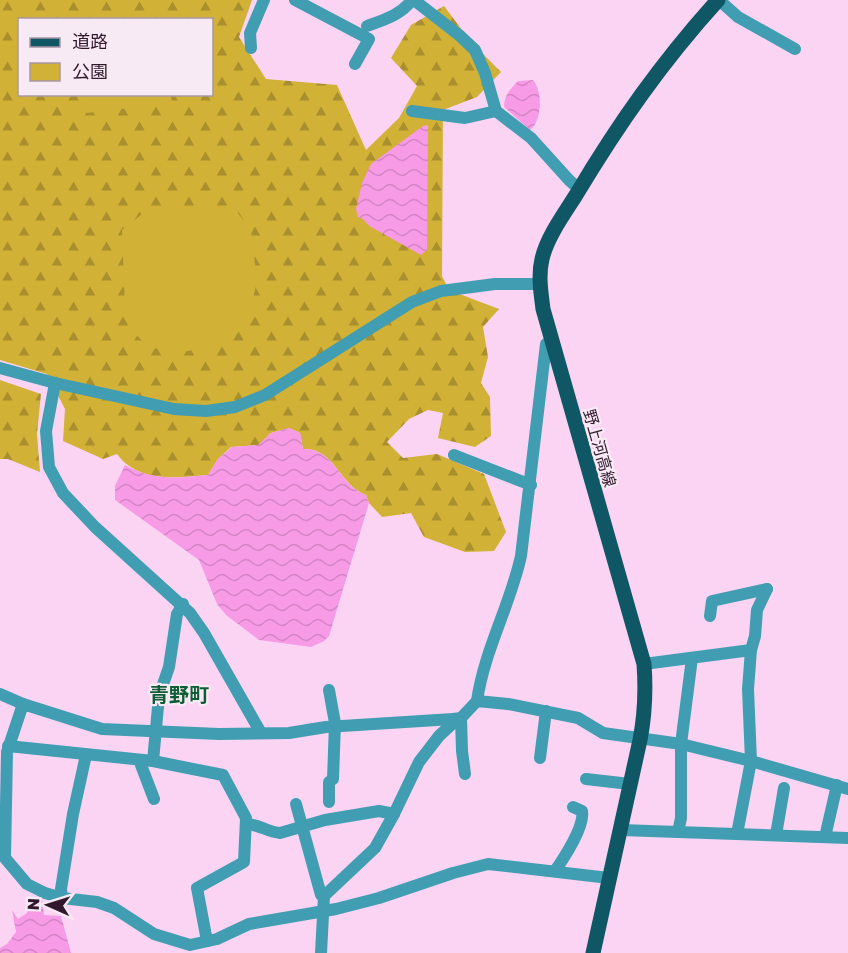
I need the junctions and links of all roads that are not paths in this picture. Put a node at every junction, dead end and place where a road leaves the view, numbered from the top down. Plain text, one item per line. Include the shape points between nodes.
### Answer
1 (264, 0) edge
2 (295, 0) edge
3 (413, 0) edge
4 (718, 0) edge
5 (367, 26) dead end
6 (251, 48) dead end
7 (795, 49) dead end
8 (355, 64) dead end
9 (412, 111) dead end
10 (496, 111) junction
11 (579, 189) junction
12 (540, 284) junction
13 (552, 340) junction
14 (0, 368) edge
15 (55, 383) junction
16 (453, 455) dead end
17 (531, 485) junction
18 (183, 604) junction
19 (710, 616) dead end
20 (751, 650) junction
21 (692, 658) junction
22 (644, 664) junction
23 (330, 690) dead end
24 (0, 694) edge
25 (477, 701) junction
26 (23, 704) junction
27 (546, 711) junction
28 (457, 718) junction
29 (335, 726) junction
30 (156, 731) junction
31 (261, 733) junction
32 (640, 740) junction
33 (681, 744) junction
34 (8, 746) junction
35 (86, 754) junction
36 (540, 758) dead end
37 (147, 760) junction
38 (751, 761) junction
39 (465, 774) dead end
40 (586, 779) dead end
41 (630, 783) junction
42 (843, 787) edge
43 (784, 788) dead end
44 (154, 799) dead end
45 (329, 802) dead end
46 (296, 804) dead end
47 (573, 807) dead end
48 (3, 808) edge
49 (394, 814) junction
50 (246, 824) junction
51 (301, 828) junction
52 (621, 830) junction
53 (678, 832) junction
54 (737, 834) junction
55 (776, 835) junction
56 (825, 837) junction
57 (848, 837) edge
58 (5, 865) edge
59 (555, 872) junction
60 (609, 878) junction
61 (324, 896) junction
62 (62, 898) junction
63 (322, 910) junction
64 (207, 941) junction
65 (321, 953) edge
66 (593, 953) edge

1 - 6 street via 250,33
2 - 8 street via 369,39
3 - 5 street via 396,14
3 - 10 street via 475,50
4 - 7 street via 738,17
4 - 11 main road, 野上河高線 via 643,90
9 - 10 street via 465,118
10 - 11 street via 531,138
11 - 12 main road, 野上河高線 via 542,258
12 - 13 main road, 野上河高線
12 - 15 street via 495,284 441,291 412,302 265,394 235,407 206,411 174,409
13 - 17 street via 546,344
13 - 22 main road, 野上河高線
14 - 15 street
15 - 18 street via 46,431 49,467 63,493 95,527
16 - 17 street
17 - 25 street via 516,579 480,681
18 - 30 street via 177,614 169,667 159,696
18 - 31 street
19 - 20 street via 712,601 767,590 757,610
20 - 21 street
20 - 38 street
21 - 22 street
21 - 33 street
22 - 32 main road, 野上河高線 via 645,712
23 - 29 street
24 - 26 street
25 - 27 street
25 - 28 street
26 - 30 street via 102,729
26 - 34 street
27 - 32 street via 578,718 603,733
27 - 36 street
28 - 29 street
28 - 39 street
28 - 49 street via 419,762
29 - 31 street
29 - 45 street
30 - 31 street
30 - 37 street
32 - 33 street
32 - 41 main road, 野上河高線
33 - 38 street
33 - 53 street
34 - 35 street
34 - 48 street
35 - 37 street
35 - 62 street
37 - 44 street via 141,765
37 - 50 street via 223,775
38 - 42 street
38 - 54 street
40 - 41 street
41 - 52 main road, 野上河高線
42 - 56 street
43 - 55 street
46 - 51 street
47 - 59 street via 582,811 584,818
48 - 58 street
49 - 51 street via 379,811
49 - 61 street via 375,848
50 - 51 street via 280,833
50 - 64 street via 243,864 196,890
51 - 61 street
52 - 53 street
52 - 60 main road, 野上河高線
53 - 54 street
54 - 55 street
55 - 56 street
56 - 57 street
58 - 62 street via 27,884
59 - 60 street
59 - 63 street via 488,864
60 - 66 main road, 野上河高線
61 - 63 street
62 - 64 street via 106,905 154,934 190,945
63 - 64 street via 249,924
63 - 65 street

